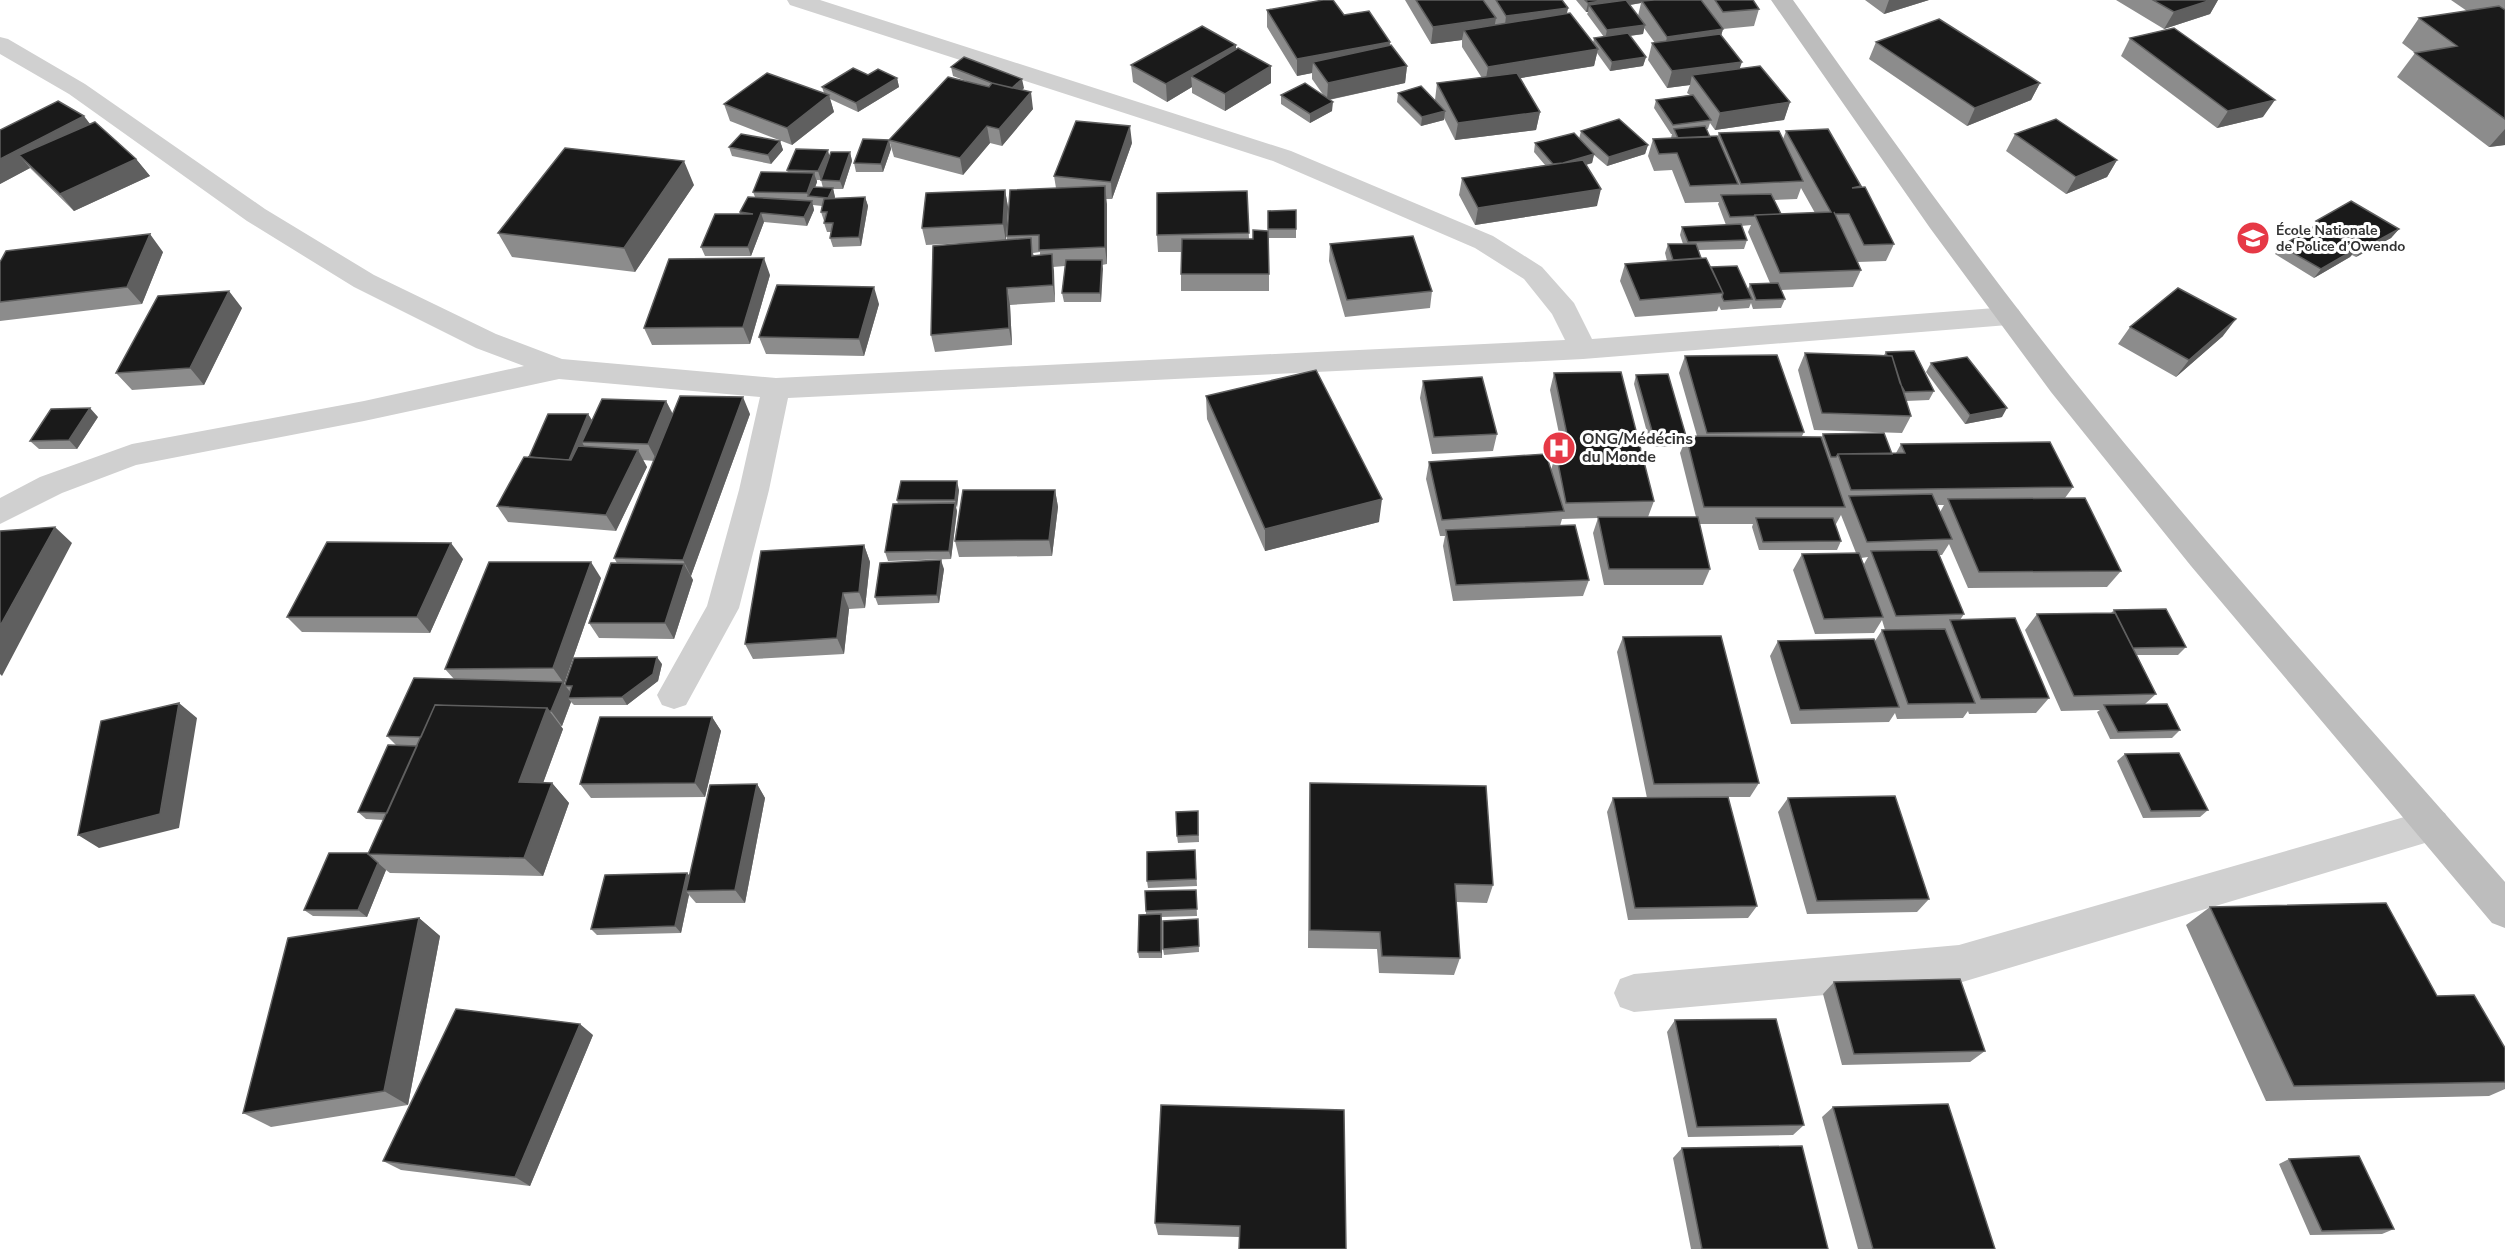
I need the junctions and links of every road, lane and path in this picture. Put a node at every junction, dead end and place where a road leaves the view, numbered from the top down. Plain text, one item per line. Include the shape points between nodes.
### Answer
1 (798, 0) edge
2 (1782, 0) edge
3 (0, 44) edge
4 (2008, 316) junction
5 (1583, 349) junction
6 (559, 369) junction
7 (776, 388) junction
8 (0, 512) edge
9 (674, 695) dead end
10 (2432, 825) junction
11 (2505, 910) edge
12 (1634, 993) dead end

1 - 5 street via 1282,156 1484,242 1533,273 1564,310
2 - 4 street
3 - 6 street via 77,89 256,215 364,281 486,341
4 - 5 street
4 - 10 street via 2103,438
5 - 7 street
6 - 7 street
6 - 8 street via 132,455 51,485
7 - 9 street via 723,608
10 - 11 street
10 - 12 street via 1959,964

